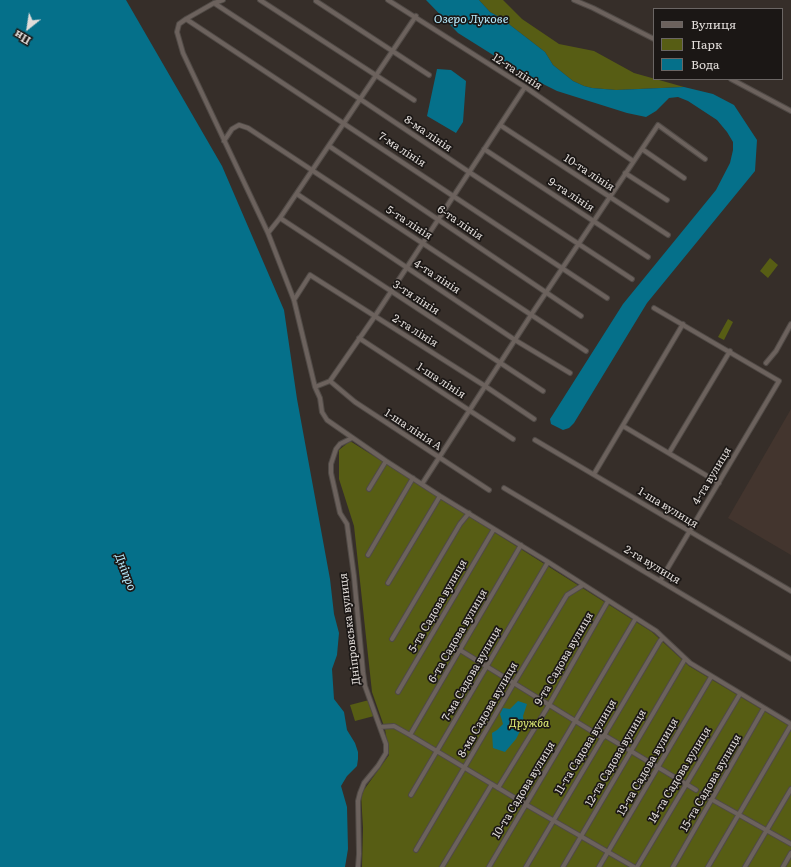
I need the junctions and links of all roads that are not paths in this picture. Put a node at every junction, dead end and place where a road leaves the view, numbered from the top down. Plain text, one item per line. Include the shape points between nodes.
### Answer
1 (223, 0) edge
2 (260, 0) edge
3 (388, 0) edge
4 (574, 0) edge
5 (316, 1) dead end
6 (214, 3) junction
7 (416, 16) junction
8 (186, 19) junction
9 (653, 38) edge
10 (392, 51) junction
11 (429, 75) dead end
12 (376, 76) junction
13 (733, 80) edge
14 (525, 87) junction
15 (360, 98) junction
16 (414, 100) dead end
17 (791, 111) edge
18 (344, 123) junction
19 (500, 125) junction
20 (224, 141) junction
21 (329, 146) junction
22 (484, 149) junction
23 (642, 149) junction
24 (705, 159) dead end
25 (633, 161) junction
26 (312, 171) junction
27 (469, 172) junction
28 (625, 173) junction
29 (684, 178) dead end
30 (296, 194) junction
31 (454, 196) junction
32 (610, 197) junction
33 (666, 200) dead end
34 (280, 218) junction
35 (438, 219) junction
36 (594, 220) junction
37 (268, 233) junction
38 (668, 235) dead end
39 (422, 243) junction
40 (579, 245) junction
41 (648, 256) dead end
42 (406, 268) junction
43 (563, 268) junction
44 (632, 280) dead end
45 (391, 292) junction
46 (547, 292) junction
47 (607, 298) dead end
48 (294, 300) junction
49 (654, 308) dead end
50 (531, 315) junction
51 (375, 316) junction
52 (581, 316) dead end
53 (682, 324) junction
54 (791, 324) edge
55 (359, 338) junction
56 (516, 340) junction
57 (586, 351) dead end
58 (730, 352) junction
59 (500, 363) junction
60 (766, 364) dead end
61 (570, 373) dead end
62 (330, 381) junction
63 (485, 386) junction
64 (315, 387) junction
65 (542, 391) dead end
66 (469, 411) junction
67 (534, 419) dead end
68 (623, 426) junction
69 (352, 438) junction
70 (513, 439) dead end
71 (535, 440) dead end
72 (669, 453) junction
73 (439, 457) junction
74 (386, 461) junction
75 (594, 474) junction
76 (413, 478) junction
77 (719, 483) junction
78 (422, 484) junction
79 (504, 488) dead end
80 (369, 489) dead end
81 (489, 490) dead end
82 (440, 496) junction
83 (469, 513) junction
84 (494, 529) junction
85 (690, 531) junction
86 (521, 545) junction
87 (368, 555) dead end
88 (548, 562) junction
89 (660, 581) junction
90 (388, 583) dead end
91 (583, 585) junction
92 (791, 591) edge
93 (608, 601) junction
94 (636, 618) junction
95 (663, 638) junction
96 (392, 639) dead end
97 (460, 650) junction
98 (685, 659) junction
99 (791, 659) edge
100 (487, 666) junction
101 (711, 676) junction
102 (514, 683) junction
103 (398, 692) dead end
104 (740, 694) junction
105 (549, 705) junction
106 (764, 708) junction
107 (576, 721) junction
108 (791, 725) edge
109 (380, 727) junction
110 (410, 735) junction
111 (604, 736) junction
112 (630, 750) junction
113 (437, 751) junction
114 (658, 767) junction
115 (465, 768) junction
116 (492, 784) junction
117 (685, 784) junction
118 (498, 788) junction
119 (791, 789) edge
120 (696, 790) dead end
121 (702, 794) dead end
122 (411, 795) dead end
123 (712, 800) junction
124 (525, 804) junction
125 (739, 814) junction
126 (554, 820) junction
127 (766, 830) junction
128 (581, 836) junction
129 (791, 844) edge
130 (416, 850) dead end
131 (608, 852) junction
132 (791, 854) edge
133 (358, 867) edge
134 (442, 867) edge
135 (489, 867) edge
136 (526, 867) edge
137 (563, 867) edge
138 (599, 867) edge
139 (635, 867) edge
140 (673, 867) edge
141 (708, 867) edge
142 (745, 867) edge
143 (783, 867) edge

1 - 6 street
2 - 12 street
3 - 7 street, 12-та лінія
4 - 9 street
5 - 10 street
6 - 8 street
6 - 15 street, 8-ма лінія
7 - 10 street
7 - 14 street, 12-та лінія
8 - 18 street, 7-ма лінія
8 - 20 street via 179,24 176,32 183,53
10 - 11 street
10 - 12 street
12 - 15 street
12 - 16 street
13 - 17 street
14 - 19 street
14 - 25 street, 12-та лінія
15 - 18 street
15 - 27 street, 8-ма лінія
18 - 21 street
18 - 31 street, 7-ма лінія
19 - 22 street
19 - 32 street, 10-та лінія
20 - 26 street, 5-та лінія via 232,129 239,125 248,128
20 - 37 street
21 - 26 street
21 - 35 street, 6-та лінія
22 - 27 street
22 - 36 street, 9-та лінія
23 - 24 street via 658,125
23 - 25 street
23 - 29 street
25 - 28 street
26 - 30 street
26 - 39 street, 5-та лінія
27 - 31 street
27 - 40 street, 8-ма лінія
28 - 32 street
28 - 33 street
30 - 34 street
30 - 42 street, 4-та лінія
31 - 35 street
31 - 43 street, 7-ма лінія
32 - 36 street
32 - 38 street, 10-та лінія
34 - 37 street
34 - 45 street, 3-тя лінія
35 - 39 street
35 - 46 street, 6-та лінія
36 - 40 street
36 - 41 street, 9-та лінія
37 - 48 street
39 - 42 street
39 - 50 street, 5-та лінія
40 - 43 street
40 - 44 street, 8-ма лінія
42 - 45 street
42 - 56 street, 4-та лінія
43 - 46 street
43 - 47 street, 7-ма лінія
45 - 51 street
45 - 59 street, 3-тя лінія
46 - 50 street
46 - 52 street, 6-та лінія
48 - 51 street, 2-га лінія via 310,275
48 - 64 street
49 - 53 street
50 - 56 street
50 - 57 street, 5-та лінія
51 - 55 street
51 - 63 street, 2-га лінія
53 - 58 street
53 - 68 street
54 - 60 street
55 - 62 street
55 - 66 street, 1-ша лінія
56 - 59 street
56 - 61 street, 4-та лінія
58 - 72 street
58 - 77 street, 4-та вулиця via 779,381
59 - 63 street
59 - 65 street, 3-тя лінія
62 - 64 street
62 - 73 street, 1-ша лінія А via 355,402
63 - 66 street
63 - 67 street, 2-га лінія
64 - 69 street via 327,420
66 - 70 street, 1-ша лінія
66 - 73 street
68 - 72 street
68 - 75 street
69 - 74 street
69 - 109 street, Дніпровська вулиця via 336,449 331,474 340,513 347,524 364,676 370,702
71 - 75 street, 1-ша вулиця
72 - 77 street
73 - 78 street
73 - 81 street, 1-ша лінія А
74 - 76 street
74 - 80 street
75 - 85 street, 1-ша вулиця
76 - 78 street
76 - 87 street
77 - 85 street, 4-та вулиця
78 - 82 street
79 - 89 street, 2-га вулиця
82 - 83 street
82 - 90 street
83 - 84 street
83 - 96 street
84 - 86 street
84 - 103 street, 5-та Садова вулиця
85 - 89 street, 4-та вулиця
85 - 92 street, 1-ша вулиця
86 - 88 street
86 - 97 street, 6-та Садова вулиця
88 - 91 street
88 - 100 street, 7-ма Садова вулиця
89 - 99 street, 2-га вулиця
91 - 93 street
91 - 102 street, 8-ма Садова вулиця via 567,595
93 - 94 street
93 - 105 street, 9-та Садова вулиця
94 - 95 street
94 - 107 street, 10-та Садова вулиця
95 - 98 street
95 - 111 street, 11-та Садова вулиця
97 - 100 street
97 - 110 street, 6-та Садова вулиця
98 - 101 street
98 - 112 street, 12-та Садова вулиця
100 - 102 street
100 - 113 street, 7-ма Садова вулиця
101 - 104 street
101 - 114 street, 13-та Садова вулиця
102 - 105 street
102 - 115 street, 8-ма Садова вулиця
104 - 106 street
104 - 117 street, 14-та Садова вулиця
105 - 107 street
105 - 118 street, 9-та Садова вулиця
106 - 108 street
106 - 123 street, 15-та Садова вулиця
107 - 111 street
107 - 124 street, 10-та Садова вулиця
108 - 125 street
109 - 110 street via 394,726
109 - 133 street, Дніпровська вулиця via 386,744 386,753 364,783 358,801
110 - 113 street
111 - 112 street
111 - 126 street, 11-та Садова вулиця
112 - 114 street
112 - 128 street, 12-та Садова вулиця
113 - 115 street
113 - 122 street, 7-ма Садова вулиця
114 - 117 street
114 - 131 street, 13-та Садова вулиця
115 - 116 street
115 - 130 street, 8-ма Садова вулиця
116 - 118 street
116 - 134 street
117 - 120 street
117 - 139 street, 14-та Садова вулиця
118 - 124 street
119 - 127 street
121 - 123 street
123 - 125 street
123 - 140 street, 15-та Садова вулиця
124 - 126 street
124 - 135 street, 10-та Садова вулиця
125 - 127 street
125 - 141 street
126 - 128 street
126 - 136 street, 11-та Садова вулиця
127 - 129 street
127 - 142 street
128 - 131 street
128 - 137 street, 12-та Садова вулиця
131 - 138 street, 13-та Садова вулиця
131 - 139 street
132 - 143 street

